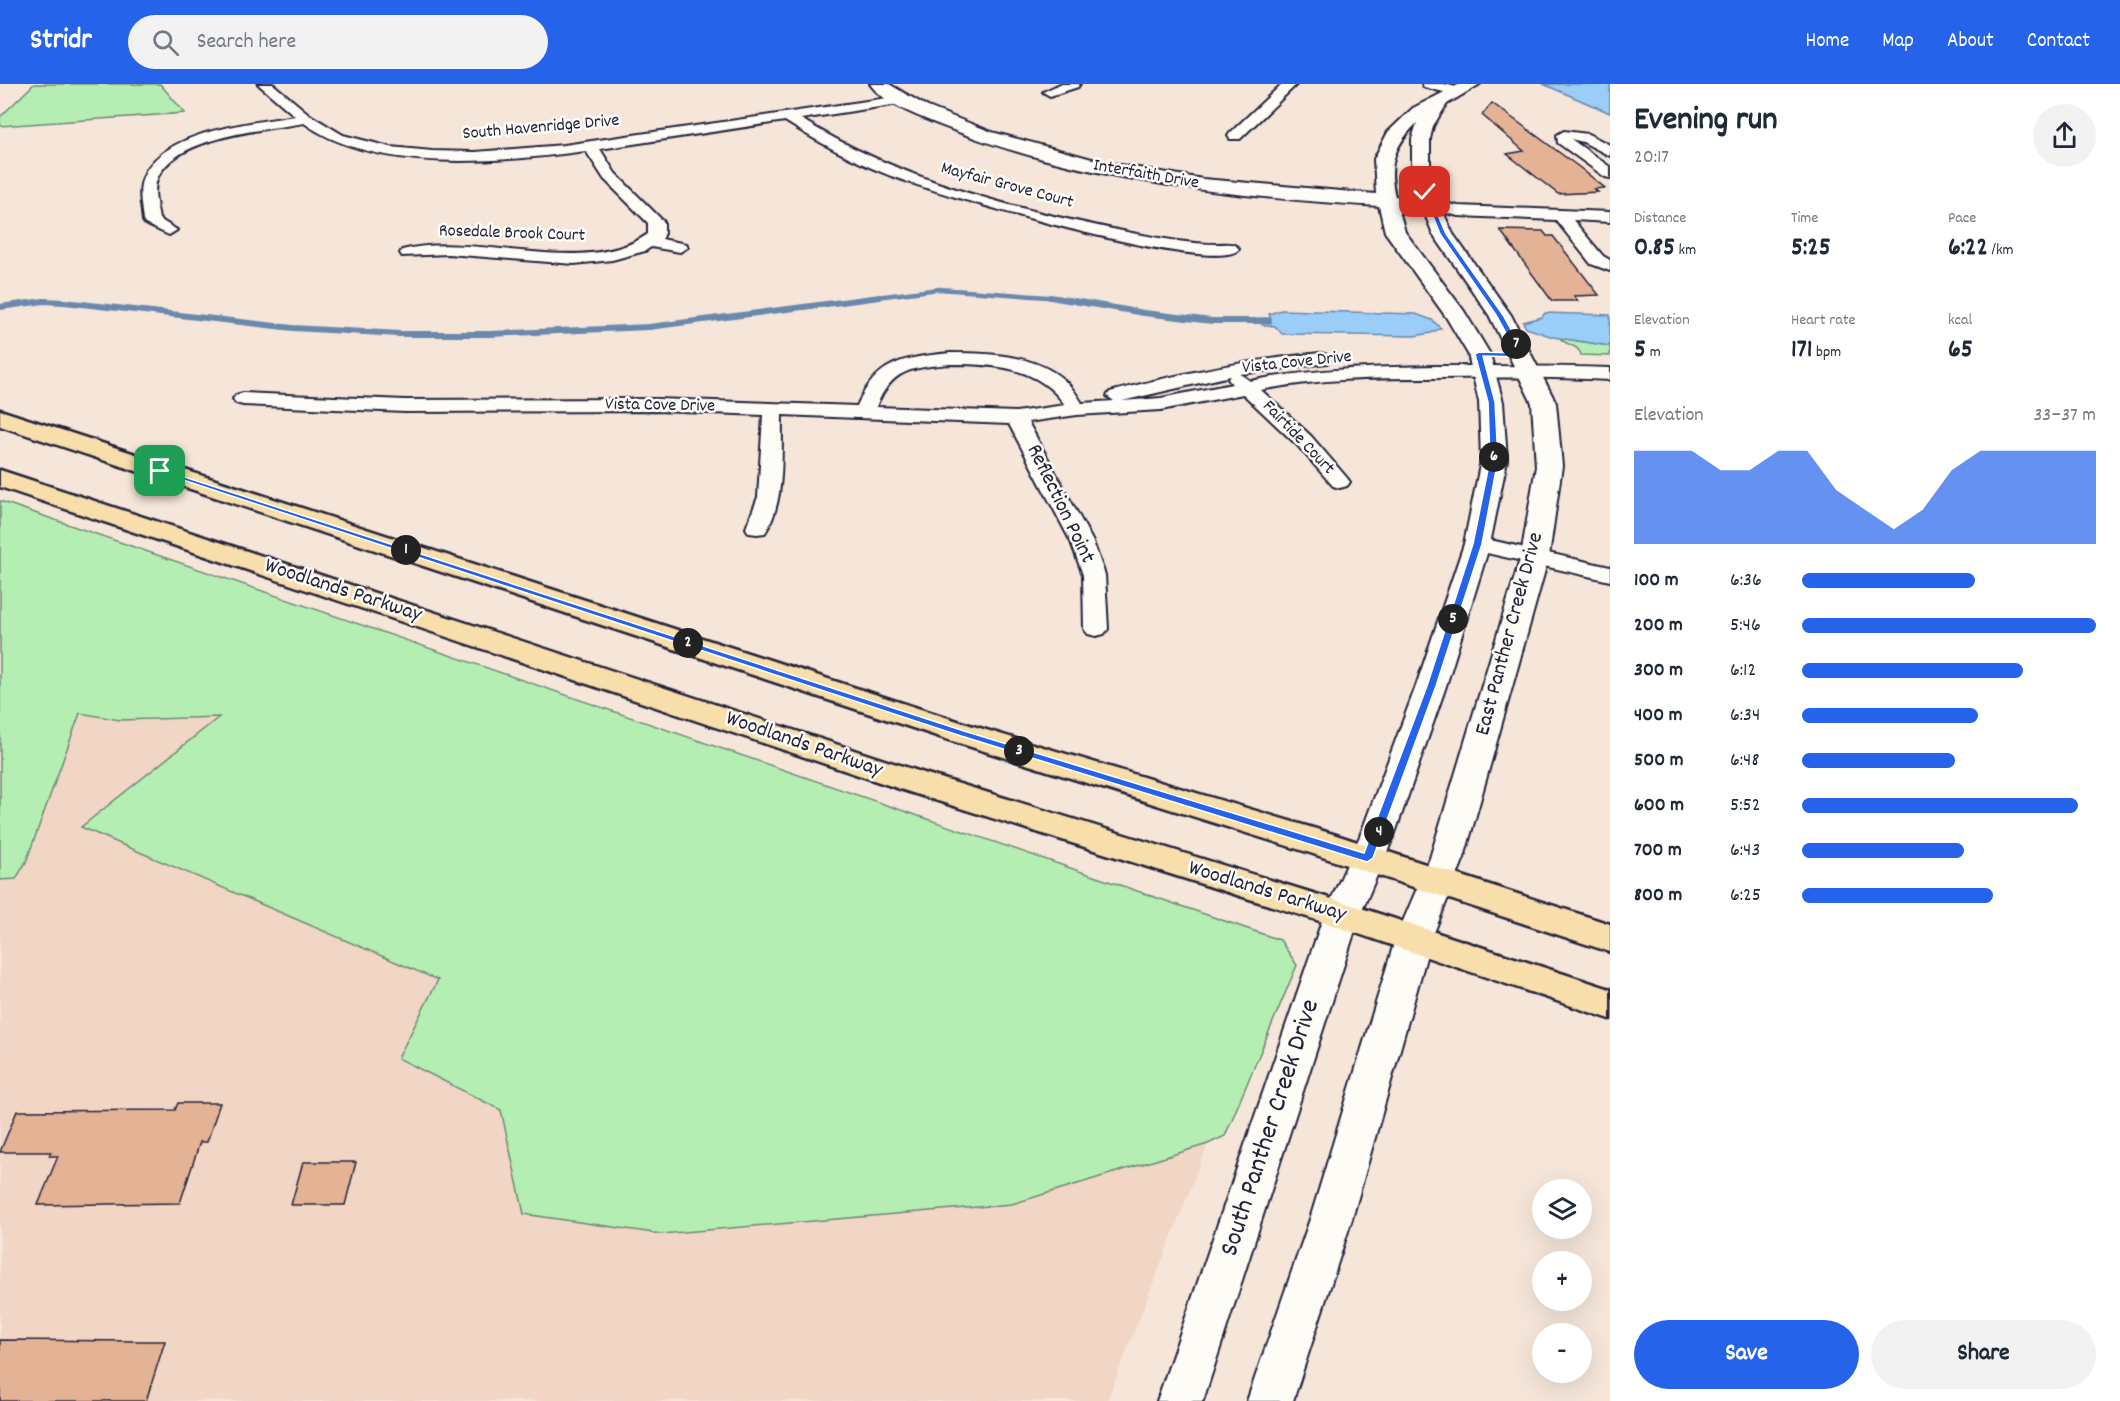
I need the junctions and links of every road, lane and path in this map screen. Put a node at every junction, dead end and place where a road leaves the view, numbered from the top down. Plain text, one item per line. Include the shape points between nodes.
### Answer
1 (265, 84) edge
2 (1073, 84) edge
3 (1290, 84) edge
4 (1450, 91) edge
5 (889, 92) edge
6 (1050, 92) dead end
7 (786, 116) junction
8 (305, 119) junction
9 (1235, 136) dead end
10 (590, 145) junction
11 (1610, 152) edge
12 (1610, 174) edge
13 (1387, 201) junction
14 (1429, 204) junction
15 (1610, 206) edge
16 (1562, 217) junction
17 (1607, 224) edge
18 (169, 230) dead end
19 (648, 242) junction
20 (680, 247) dead end
21 (1231, 249) dead end
22 (408, 253) dead end
23 (1610, 266) edge
24 (1610, 360) edge
25 (1481, 362) junction
26 (1526, 363) junction
27 (1227, 371) junction
28 (1610, 374) edge
29 (1245, 386) junction
30 (243, 399) dead end
31 (773, 408) junction
32 (1077, 409) junction
33 (865, 411) junction
34 (0, 418) edge
35 (1016, 418) junction
36 (0, 478) edge
37 (1340, 482) dead end
38 (757, 528) dead end
39 (1478, 544) junction
40 (1535, 556) junction
41 (1610, 574) edge
42 (1096, 629) dead end
43 (1367, 858) junction
44 (1438, 881) junction
45 (1342, 915) junction
46 (1610, 938) edge
47 (1413, 940) junction
48 (1610, 1004) edge
49 (1180, 1401) edge
50 (1270, 1401) edge

1 - 8 street, South Havenridge Drive
2 - 6 street
3 - 9 street
4 - 13 street, East Panther Creek Drive via 1419,112 1394,136 1383,159
4 - 14 street, East Panther Creek Drive via 1424,126 1421,140
5 - 7 street, South Havenridge Drive
5 - 13 street, Interfaith Drive via 950,123 1103,168 1245,191
7 - 10 street, South Havenridge Drive
7 - 21 street, Mayfair Grove Court via 843,151 977,201 1176,245
8 - 10 street, South Havenridge Drive via 350,142 410,153 486,154
8 - 18 street via 208,138 162,160 148,185 150,212 151,221
10 - 19 street via 609,176 656,222 656,236
11 - 12 street via 1590,138 1564,135 1563,140
13 - 14 street, Interfaith Drive
13 - 25 street, East Panther Creek Drive via 1395,232 1456,316
14 - 15 street via 1454,201
14 - 16 street via 1458,211
14 - 26 street, East Panther Creek Drive via 1443,234 1500,315
16 - 17 street via 1593,217
16 - 23 street via 1597,260
19 - 20 street, Rosedale Brook Court
19 - 22 street, Rosedale Brook Court via 630,251 574,259 448,249
24 - 26 street
25 - 26 street
25 - 27 street, Vista Cove Drive via 1341,357
25 - 29 street, Vista Cove Drive via 1294,378
25 - 39 street, East Panther Creek Drive via 1491,402 1494,460
26 - 28 street
26 - 40 street, East Panther Creek Drive via 1544,403 1549,466
27 - 29 street, Fairtide Court
27 - 32 street, Vista Cove Drive via 1144,388
29 - 32 street, Vista Cove Drive via 1161,404
29 - 37 street, Fairtide Court via 1288,423
30 - 31 street, Vista Cove Drive via 405,406
31 - 33 street, Vista Cove Drive
31 - 38 street via 768,497
32 - 33 street via 1057,383 1040,373 998,361 948,359 906,365 888,374 875,387
32 - 35 street, Vista Cove Drive
33 - 35 street, Vista Cove Drive
34 - 43 main road via 961,733
35 - 42 street, Reflection Point via 1086,553 1094,575
36 - 45 main road, Woodlands Parkway via 915,782
39 - 40 street
39 - 43 street, East Panther Creek Drive via 1431,686
40 - 41 street
40 - 44 street, East Panther Creek Drive
43 - 44 main road
43 - 45 street, South Panther Creek Drive
44 - 46 main road
44 - 47 street, East Panther Creek Drive
45 - 47 main road, Woodlands Parkway
45 - 49 street, South Panther Creek Drive
47 - 48 main road, Woodlands Parkway
47 - 50 street via 1331,1219

